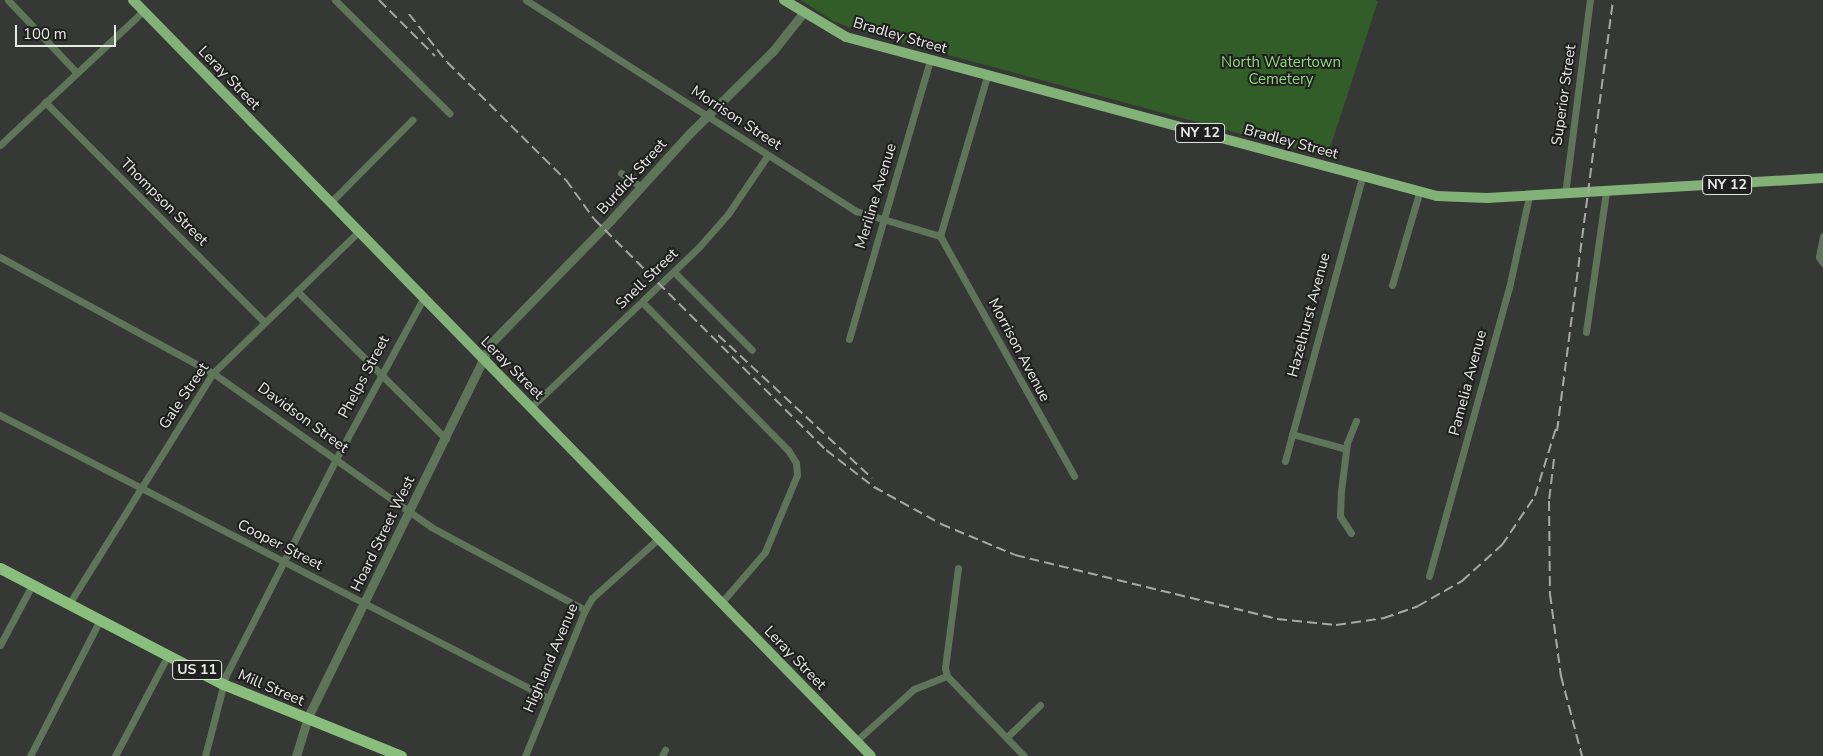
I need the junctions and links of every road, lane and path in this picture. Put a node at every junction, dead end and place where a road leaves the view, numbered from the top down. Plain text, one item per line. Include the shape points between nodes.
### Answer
1 (8, 0) edge
2 (132, 0) edge
3 (335, 0) edge
4 (526, 0) edge
5 (784, 0) edge
6 (1590, 0) edge
7 (143, 11) junction
8 (803, 13) junction
9 (930, 61) junction
10 (76, 72) junction
11 (987, 76) junction
12 (45, 102) junction
13 (449, 113) dead end
14 (707, 116) junction
15 (412, 120) dead end
16 (0, 145) edge
17 (768, 155) junction
18 (621, 173) dead end
19 (1362, 178) junction
20 (1823, 178) edge
21 (642, 187) junction
22 (1606, 191) junction
23 (1419, 193) junction
24 (1565, 194) junction
25 (1529, 196) junction
26 (330, 203) junction
27 (884, 220) junction
28 (358, 232) junction
29 (940, 236) junction
30 (1823, 236) edge
31 (0, 257) edge
32 (1823, 263) edge
33 (674, 272) junction
34 (1392, 285) dead end
35 (297, 291) junction
36 (423, 299) junction
37 (643, 303) junction
38 (264, 322) junction
39 (1586, 332) dead end
40 (849, 339) dead end
41 (752, 350) dead end
42 (483, 361) junction
43 (214, 373) junction
44 (381, 375) junction
45 (530, 408) junction
46 (0, 415) edge
47 (1356, 421) dead end
48 (1292, 434) junction
49 (446, 439) junction
50 (1346, 449) junction
51 (336, 459) junction
52 (1285, 461) dead end
53 (1074, 476) dead end
54 (140, 488) junction
55 (410, 512) junction
56 (1351, 534) dead end
57 (658, 539) junction
58 (283, 562) junction
59 (0, 568) edge
60 (958, 568) dead end
61 (1429, 576) dead end
62 (32, 585) junction
63 (721, 603) junction
64 (69, 604) junction
65 (364, 604) junction
66 (585, 610) junction
67 (100, 620) junction
68 (0, 645) edge
69 (168, 655) junction
70 (948, 676) junction
71 (223, 684) junction
72 (548, 698) junction
73 (1040, 705) dead end
74 (307, 719) junction
75 (1007, 737) junction
76 (856, 741) junction
77 (30, 756) edge
78 (115, 756) edge
79 (205, 756) edge
80 (296, 756) edge
81 (401, 756) edge
82 (526, 756) edge
83 (871, 756) edge
84 (1024, 756) edge

1 - 10 street
2 - 7 main road, Leray Street
3 - 13 street
4 - 14 street, Morrison Street
5 - 8 main road, Bradley Street / NY 12
6 - 24 street, Superior Street
7 - 10 street
7 - 26 main road, Leray Street
8 - 9 main road, Bradley Street / NY 12 via 846,37
8 - 14 street, Burdick Street via 773,52
9 - 11 main road, Bradley Street / NY 12
9 - 27 street, Meriline Avenue
10 - 12 street
11 - 19 main road, Bradley Street / NY 12
11 - 29 street
12 - 16 street
12 - 38 street, Thompson Street
14 - 17 street, Morrison Street
14 - 21 street, Burdick Street
15 - 26 street
17 - 27 street, Morrison Street via 856,211
17 - 33 street, Snell Street via 728,214
18 - 21 street
19 - 23 main road, Bradley Street / NY 12
19 - 48 street, Hazelhurst Avenue
20 - 22 main road, Bradley Street / NY 12
21 - 42 street, Burdick Street via 495,337
22 - 24 main road, Bradley Street / NY 12
22 - 39 street
23 - 25 main road, Bradley Street / NY 12 via 1462,199
23 - 34 street
24 - 25 main road, Bradley Street / NY 12
25 - 61 street, Pamelia Avenue via 1509,288
26 - 28 main road, Leray Street
27 - 29 street, Morrison Street
27 - 40 street, Meriline Avenue
28 - 35 street, Gale Street
28 - 36 main road, Leray Street
29 - 53 street, Morrison Avenue
30 - 32 street via 1819,257
31 - 43 street, Davidson Street
33 - 37 street, Snell Street
33 - 41 street
35 - 38 street, Gale Street
35 - 44 street
36 - 42 main road, Leray Street
36 - 44 street, Phelps Street
37 - 45 street, Snell Street
37 - 63 street via 788,450 796,462 797,475 765,552
38 - 43 street, Gale Street
42 - 45 main road, Leray Street
42 - 49 street, Hoard Street West
43 - 51 street, Davidson Street
43 - 54 street, Gale Street
44 - 49 street
44 - 51 street, Phelps Street
45 - 57 main road, Leray Street
46 - 54 street, Cooper Street
47 - 50 street
48 - 50 street
48 - 52 street, Hazelhurst Avenue
49 - 55 street, Hoard Street West
50 - 56 street via 1340,510
51 - 55 street, Davidson Street
51 - 58 street, Phelps Street
54 - 58 street, Cooper Street
54 - 64 street, Gale Street
55 - 65 street, Hoard Street West
55 - 66 street, Davidson Street via 455,541
57 - 63 main road, Leray Street
57 - 66 street, Highland Avenue via 592,598
58 - 65 street, Cooper Street
58 - 71 street, Phelps Street
59 - 62 highway, Mill Street / US 11
60 - 70 street via 945,668
62 - 64 highway, Mill Street / US 11
62 - 68 street
63 - 76 main road, Leray Street
64 - 67 highway, Mill Street / US 11
65 - 72 street, Cooper Street
65 - 74 street, Hoard Street West
66 - 72 street, Highland Avenue
67 - 69 highway, Mill Street / US 11
67 - 77 street
69 - 71 highway, Mill Street / US 11
69 - 78 street
70 - 75 street
70 - 76 street via 914,689
71 - 74 highway, Mill Street / US 11
71 - 79 street, Phelps Street
72 - 82 street, Highland Avenue
73 - 75 street
74 - 80 street, Hoard Street West
74 - 81 highway, Mill Street / US 11
75 - 84 street
76 - 83 main road, Leray Street

